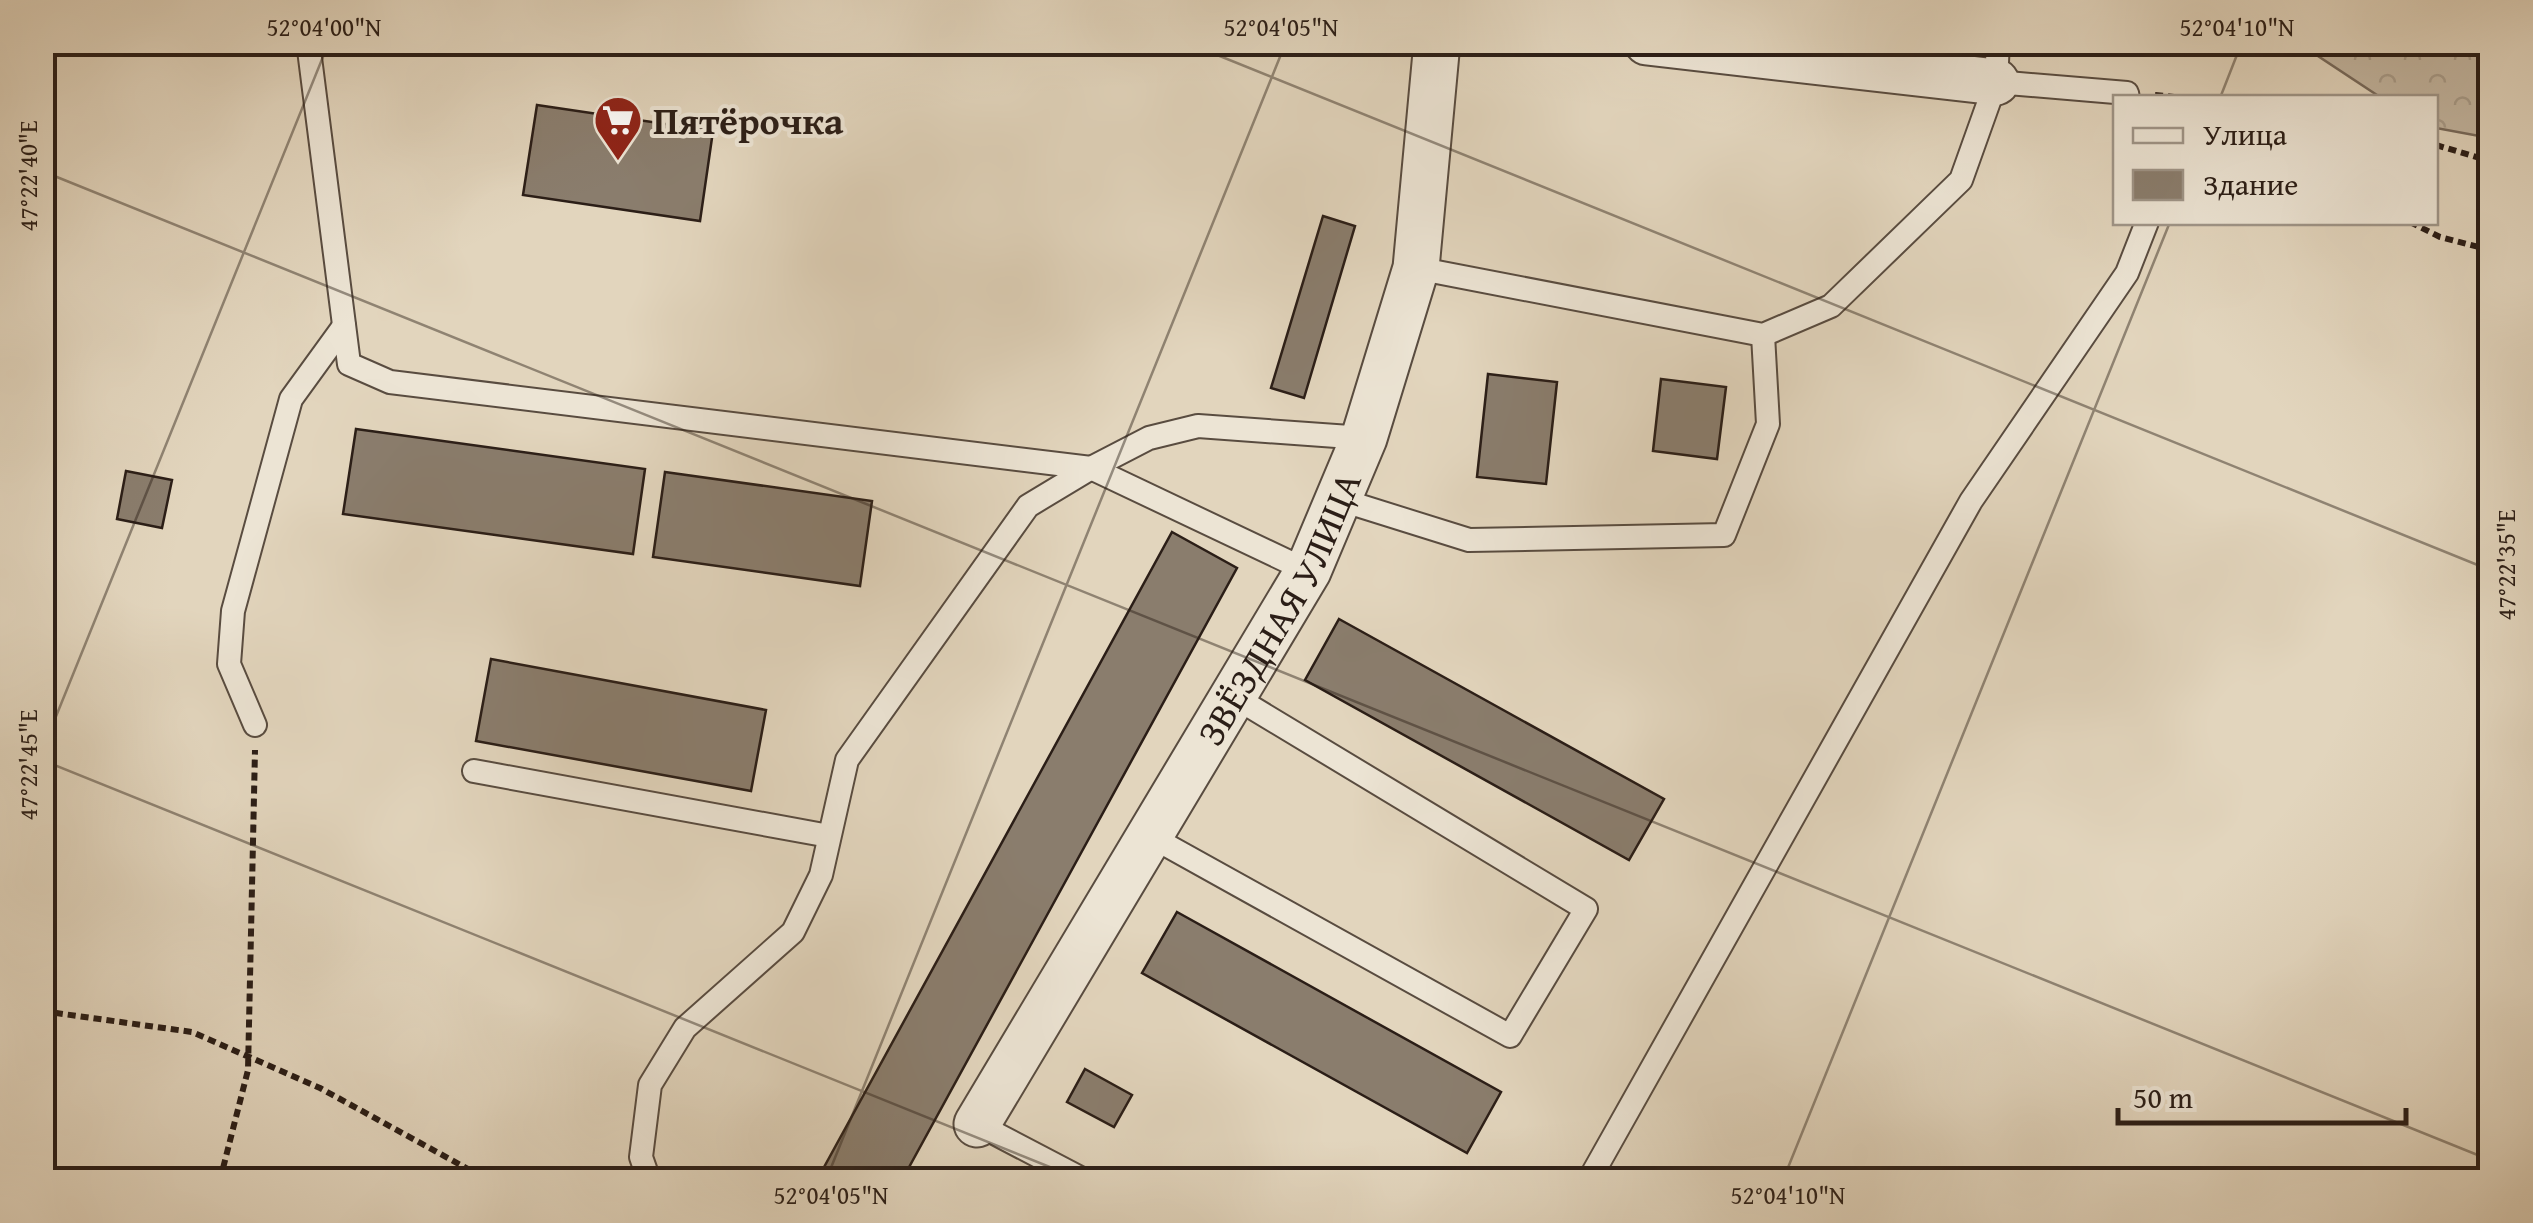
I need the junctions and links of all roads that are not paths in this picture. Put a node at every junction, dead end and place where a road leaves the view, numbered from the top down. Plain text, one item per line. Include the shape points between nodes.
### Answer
1 (308, 42) edge
2 (1437, 42) edge
3 (1647, 42) edge
4 (1706, 46) edge
5 (1997, 62) edge
6 (2127, 95) edge
7 (2146, 225) edge
8 (1416, 268) junction
9 (344, 326) junction
10 (1763, 335) junction
11 (1364, 438) junction
12 (1091, 468) junction
13 (1338, 499) junction
14 (1308, 570) junction
15 (1233, 696) junction
16 (255, 725) road end
17 (474, 771) dead end
18 (830, 836) junction
19 (1150, 836) junction
20 (977, 1124) joint
21 (649, 1180) edge
22 (1084, 1180) edge
23 (1589, 1180) edge

1 - 9 lane
2 - 8 street, ЗВЁЗДНАЯ УЛИЦА
3 - 4 street
4 - 5 street
5 - 6 lane
5 - 10 lane via 1961,180 1831,306
7 - 23 lane via 2127,272 1970,502
8 - 10 lane
8 - 11 street, ЗВЁЗДНАЯ УЛИЦА
9 - 12 lane via 349,364 390,382
9 - 16 lane via 291,399 233,611 229,664
10 - 13 lane via 1768,424 1724,534 1469,540
11 - 12 lane via 1198,426 1149,438
11 - 13 street, ЗВЁЗДНАЯ УЛИЦА
12 - 14 lane
12 - 18 lane via 1028,506 847,760
13 - 14 street, ЗВЁЗДНАЯ УЛИЦА
14 - 15 street, ЗВЁЗДНАЯ УЛИЦА
15 - 19 street, ЗВЁЗДНАЯ УЛИЦА
15 - 19 lane via 1586,910 1510,1036
17 - 18 lane
18 - 21 lane via 821,874 793,932 685,1028 650,1085 640,1158
19 - 20 street, ЗВЁЗДНАЯ УЛИЦА
20 - 22 lane

